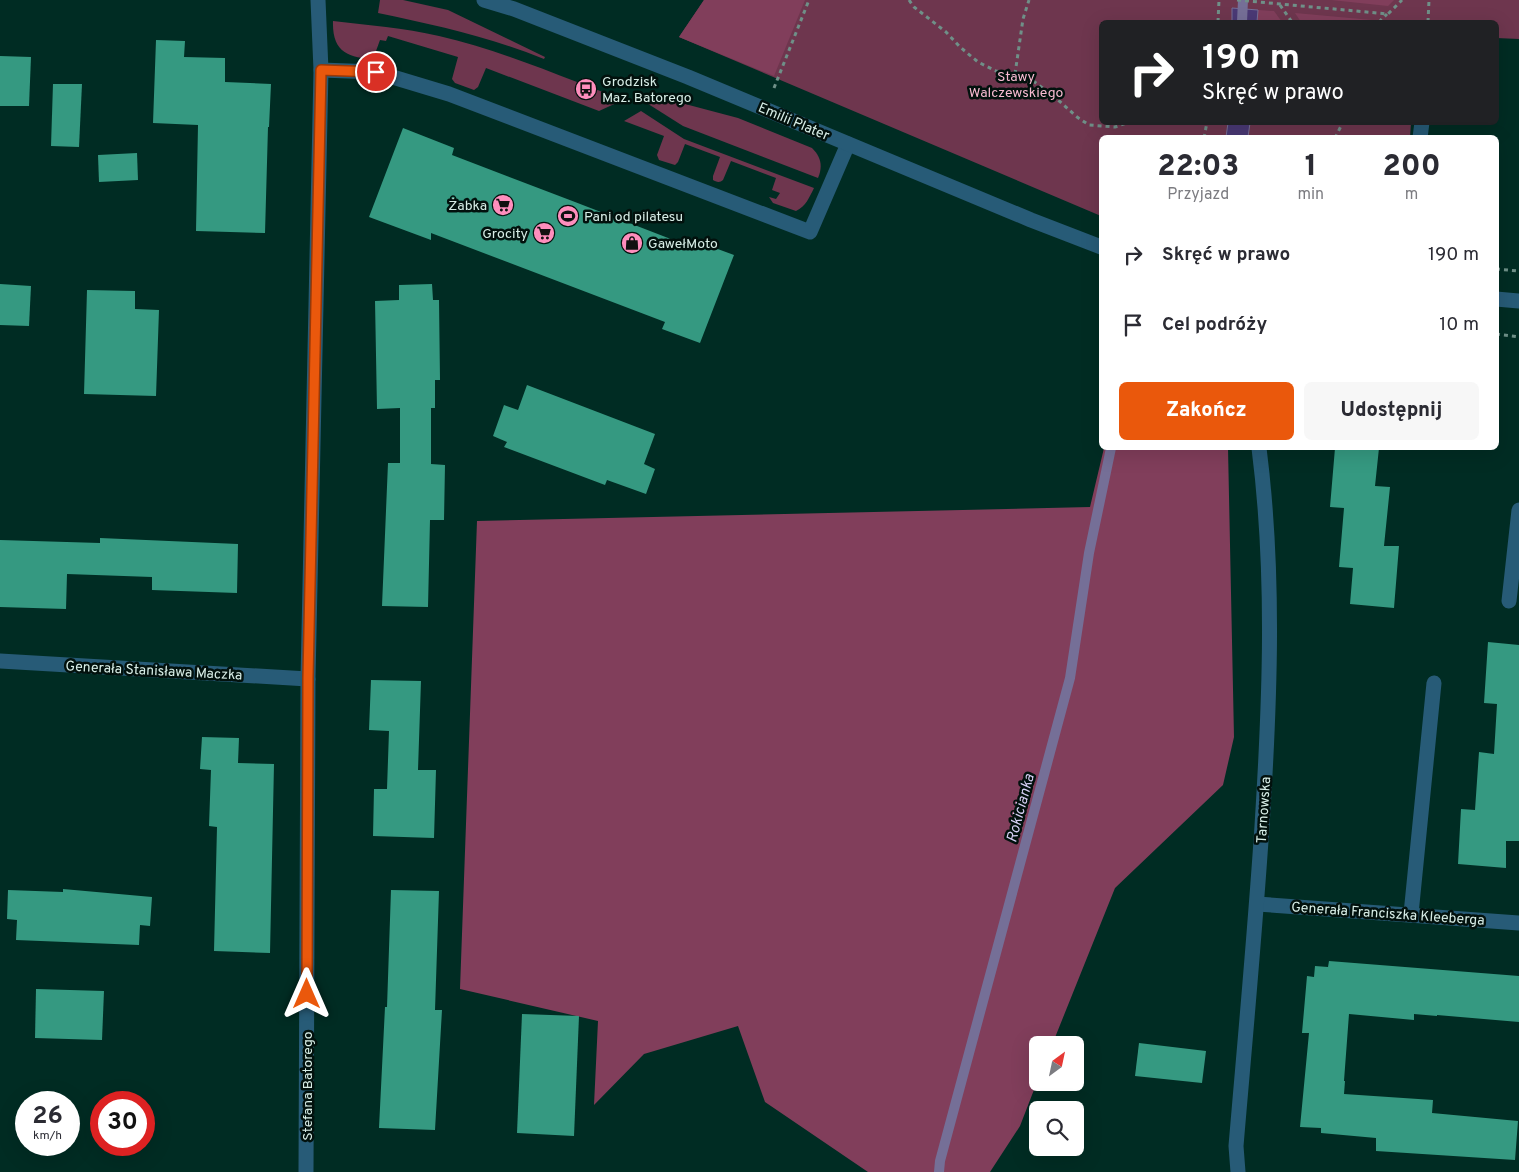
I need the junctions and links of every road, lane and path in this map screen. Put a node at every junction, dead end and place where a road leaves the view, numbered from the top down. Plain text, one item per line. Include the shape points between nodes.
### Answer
1 (318, 0) edge
2 (484, 0) edge
3 (809, 0) edge
4 (909, 0) edge
5 (1029, 0) edge
6 (1220, 0) edge
7 (1237, 0) edge
8 (1402, 0) edge
9 (1429, 0) edge
10 (1280, 4) junction
11 (1388, 14) junction
12 (1218, 20) edge
13 (1291, 20) edge
14 (1381, 20) edge
15 (1428, 20) edge
16 (321, 70) junction
17 (1015, 74) junction
18 (773, 90) dead end
19 (1119, 125) edge
20 (848, 144) junction
21 (1099, 246) edge
22 (1499, 269) edge
23 (1519, 271) edge
24 (1499, 299) edge
25 (1519, 301) edge
26 (1499, 334) edge
27 (1519, 336) edge
28 (1259, 450) edge
29 (1519, 510) edge
30 (1509, 601) dead end
31 (0, 661) edge
32 (308, 678) junction
33 (1434, 683) dead end
34 (1257, 904) junction
35 (1411, 914) junction
36 (1519, 923) edge
37 (306, 1172) edge
38 (1238, 1172) edge

1 - 16 street, Stefana Batorego
2 - 20 street, Emilii Plater via 616,48
3 - 18 path
4 - 17 path via 978,62 996,71
5 - 17 path
6 - 12 path
7 - 10 path
8 - 11 path
9 - 15 path
10 - 11 path
10 - 13 path
11 - 14 path
16 - 20 street via 376,72 449,94 810,232
16 - 32 street, Stefana Batorego
17 - 19 path via 1037,83 1089,125
20 - 21 street, Emilii Plater
22 - 23 path
24 - 25 street
26 - 27 path
28 - 34 street, Tarnowska via 1268,541 1271,624 1268,738
29 - 30 street
31 - 32 street, Generała Stanisława Maczka
32 - 37 street, Stefana Batorego
33 - 35 street
34 - 35 street, Generała Franciszka Kleeberga
34 - 38 street, Tarnowska via 1236,1146
35 - 36 street, Generała Franciszka Kleeberga

